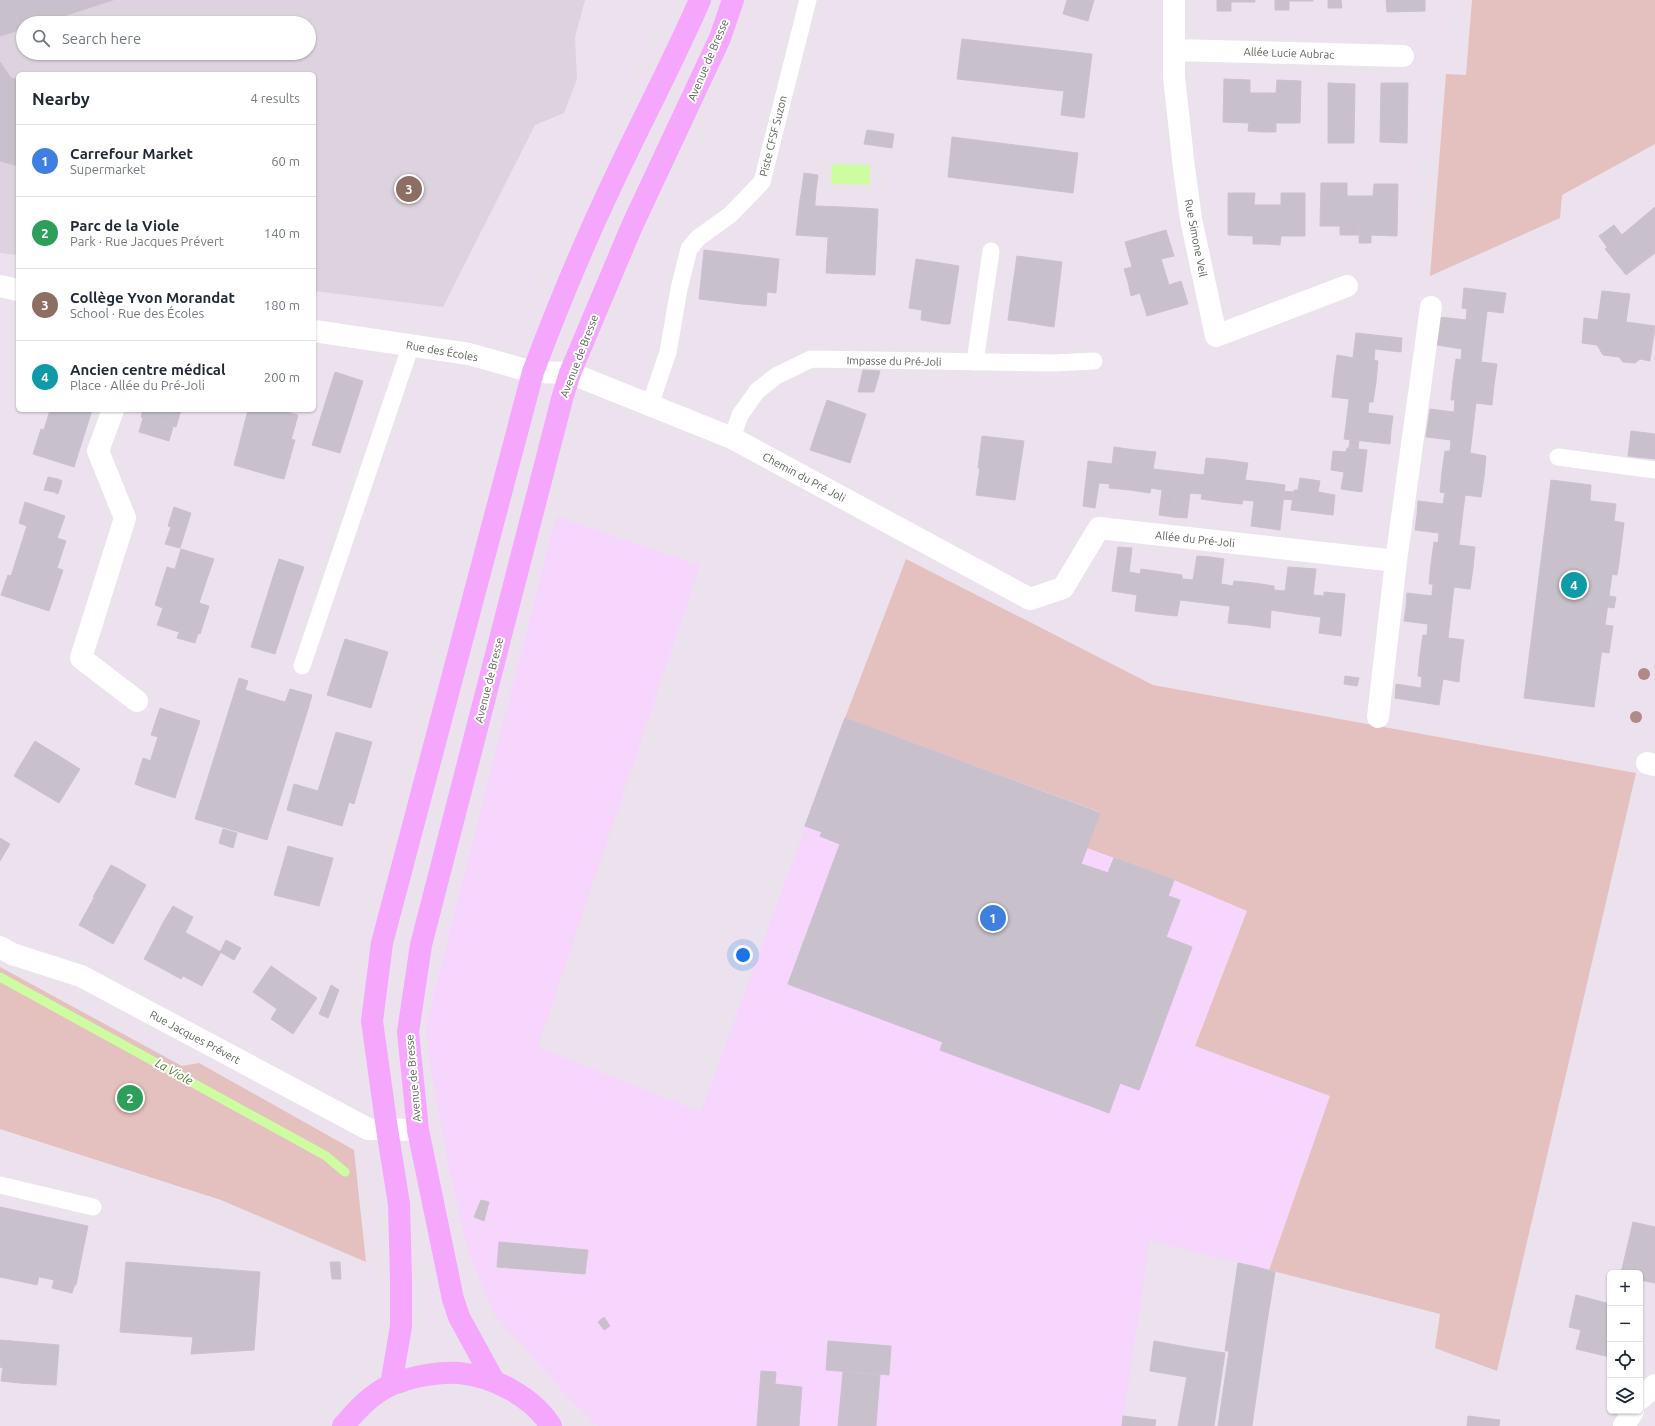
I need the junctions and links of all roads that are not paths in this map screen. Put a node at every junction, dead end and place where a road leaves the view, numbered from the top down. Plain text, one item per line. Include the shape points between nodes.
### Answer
1 (700, 0) edge
2 (733, 0) edge
3 (808, 0) edge
4 (1174, 0) edge
5 (1174, 50) junction
6 (1403, 56) dead end
7 (991, 251) dead end
8 (0, 286) edge
9 (1347, 286) dead end
10 (16, 290) edge
11 (1431, 307) dead end
12 (316, 332) edge
13 (411, 345) junction
14 (975, 362) junction
15 (1094, 362) dead end
16 (534, 372) junction
17 (570, 373) junction
18 (650, 405) junction
19 (112, 412) edge
20 (732, 438) junction
21 (1558, 457) dead end
22 (1655, 470) edge
23 (1396, 562) junction
24 (1030, 599) joint
25 (302, 666) dead end
26 (137, 701) dead end
27 (1378, 717) dead end
28 (0, 947) edge
29 (387, 1129) junction
30 (418, 1130) junction
31 (0, 1185) edge
32 (93, 1207) dead end
33 (494, 1381) junction
34 (391, 1385) junction
35 (1655, 1385) edge
36 (1643, 1396) edge
37 (1631, 1414) edge
38 (342, 1426) edge
39 (551, 1426) edge
40 (1624, 1426) edge

1 - 16 main road via 612,184 555,312
2 - 17 main road, Avenue de Bresse via 720,38 632,226
3 - 18 lane, Piste CFSF Suzon via 762,182 730,215 698,238 689,249 668,352
4 - 5 street, Rue Simone Veil
5 - 6 street, Allée Lucie Aubrac
5 - 9 street, Rue Simone Veil via 1174,77 1191,219 1216,336
7 - 14 lane
8 - 10 street
11 - 23 street
12 - 13 street, Rue des Écoles
13 - 16 street, Rue des Écoles via 469,354
13 - 25 lane
14 - 15 lane, Impasse du Pré-Joli
14 - 20 lane, Impasse du Pré-Joli via 811,359 776,376 758,391 740,415
16 - 17 street, Rue des Écoles
16 - 29 main road via 382,943 372,1021
17 - 18 street, Chemin du Pré Joli
17 - 30 main road, Avenue de Bresse via 421,944 408,1032
18 - 20 street, Chemin du Pré Joli
19 - 26 street via 98,451 125,518 81,658
20 - 24 street, Chemin du Pré Joli
21 - 22 lane
23 - 24 street, Allée du Pré-Joli via 1099,528 1063,588
23 - 27 street
28 - 29 street, Rue Jacques Prévert via 12,954 81,976 368,1129
29 - 30 street, Rue Jacques Prévert
29 - 34 main road via 399,1204 401,1279 401,1326
30 - 33 main road, Avenue de Bresse via 453,1299 459,1317
31 - 32 lane
33 - 34 main road via 459,1373 424,1374
33 - 39 main road via 522,1396
34 - 38 main road via 362,1404
35 - 36 street
37 - 40 street

